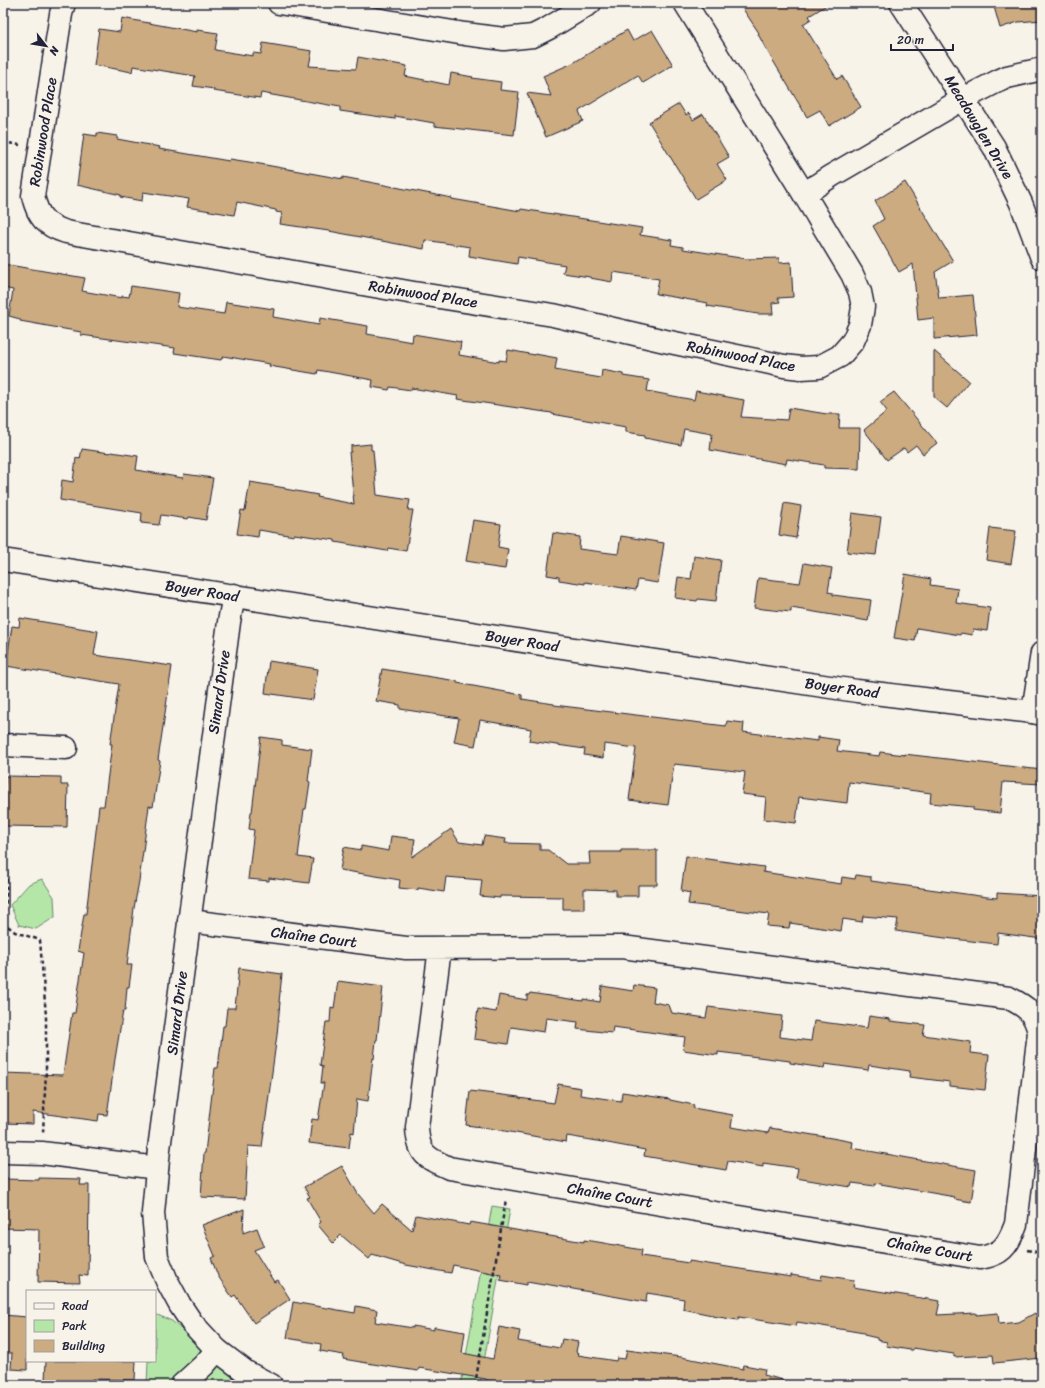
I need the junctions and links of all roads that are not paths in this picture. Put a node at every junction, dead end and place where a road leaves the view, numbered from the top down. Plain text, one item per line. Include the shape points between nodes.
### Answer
1 (64, 3) edge
2 (279, 3) edge
3 (590, 3) edge
4 (685, 3) edge
5 (901, 3) edge
6 (1042, 69) edge
7 (963, 99) junction
8 (804, 194) junction
9 (1042, 258) edge
10 (3, 560) edge
11 (234, 596) junction
12 (1042, 653) edge
13 (1037, 713) edge
14 (3, 745) edge
15 (66, 748) dead end
16 (189, 921) junction
17 (440, 948) junction
18 (3, 1152) edge
19 (157, 1168) junction
20 (217, 1350) junction
21 (182, 1385) edge
22 (271, 1385) edge

1 - 8 street, Robinwood Place via 33,196 36,209 43,220 54,228 66,232 553,315 760,362 801,368 819,367 840,356 853,341 860,325 863,307 852,274
2 - 3 street via 504,39 533,36
4 - 8 street, Robinwood Place
5 - 7 street, Meadowglen Drive
6 - 7 street via 1007,77
7 - 8 street
7 - 9 street, Meadowglen Drive via 994,147 1008,175
10 - 11 street, Boyer Road
11 - 13 street, Boyer Road via 857,691
11 - 16 street, Simard Drive via 228,622
12 - 13 street
14 - 15 street
16 - 17 street, Chaîne Court via 406,948
16 - 19 street, Simard Drive
17 - 17 street, Chaîne Court via 417,1127 420,1149 431,1160 449,1168 980,1258 996,1253 1005,1246 1011,1236 1016,1224 1039,1032 1030,1011 1009,998 636,948
18 - 19 street via 42,1153
19 - 20 street, Simard Drive via 153,1213 156,1257 180,1305 192,1323
20 - 21 street
20 - 22 street, Simard Drive via 246,1372

